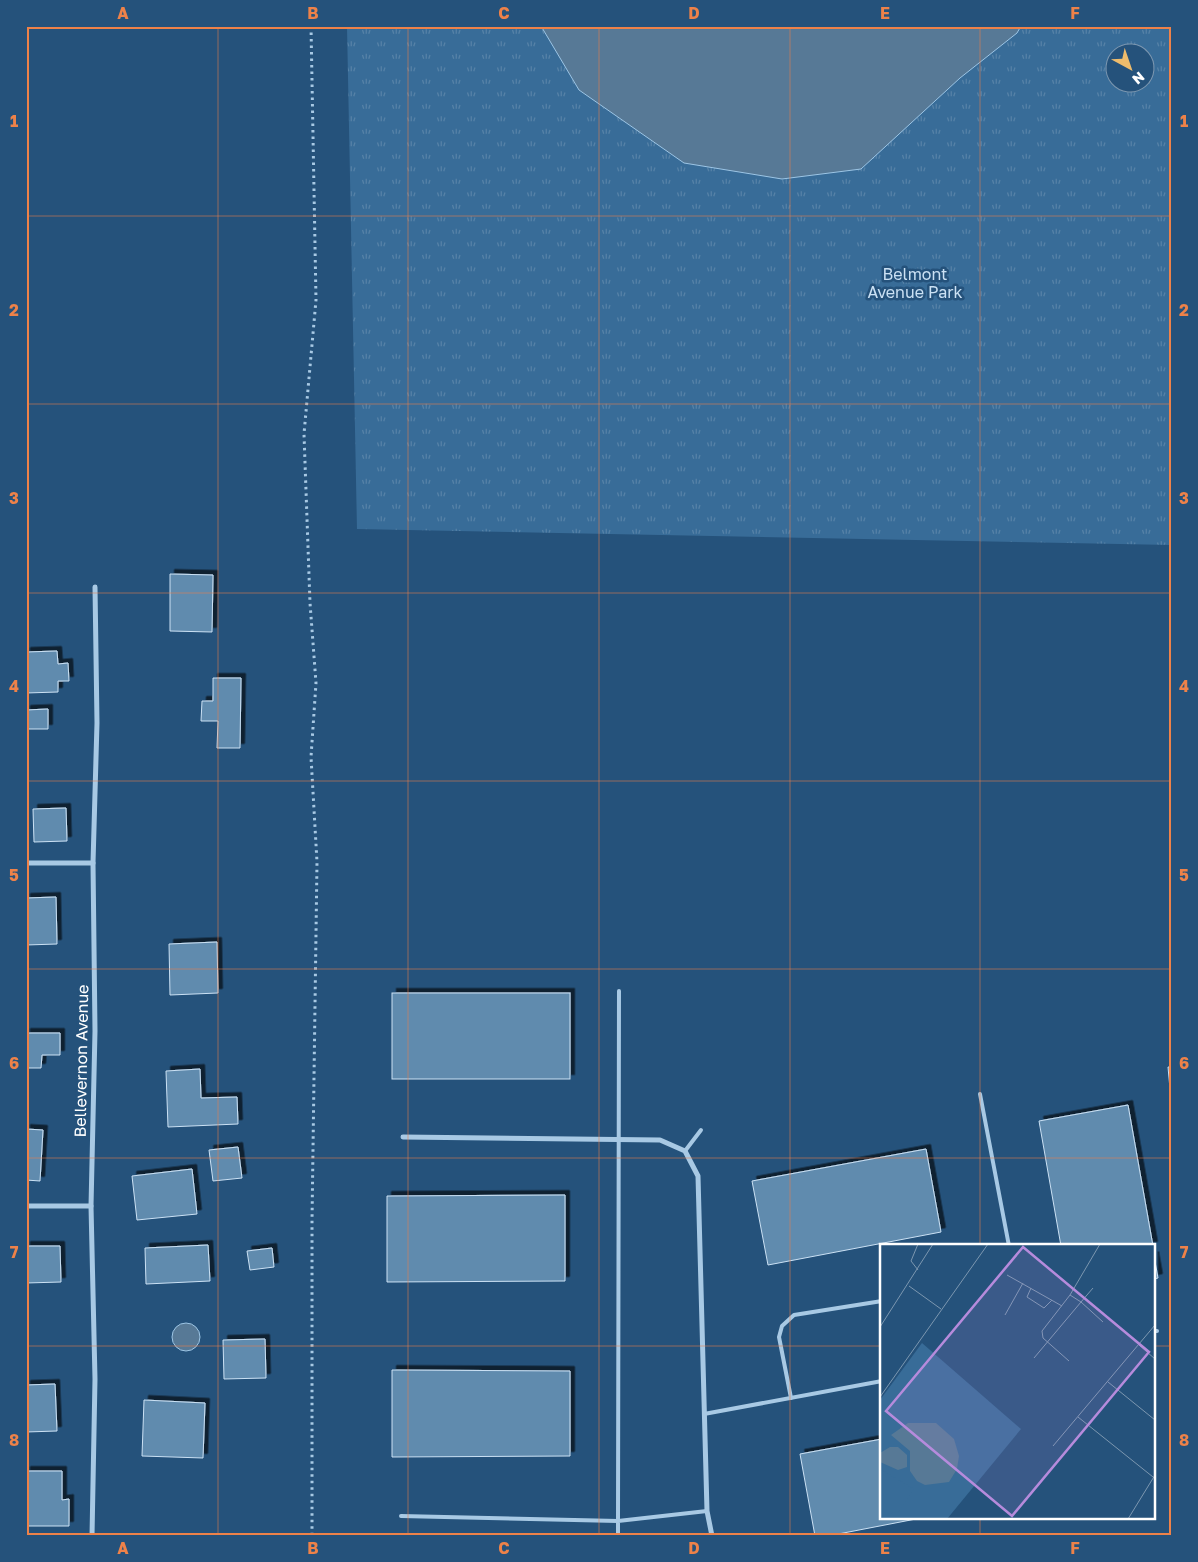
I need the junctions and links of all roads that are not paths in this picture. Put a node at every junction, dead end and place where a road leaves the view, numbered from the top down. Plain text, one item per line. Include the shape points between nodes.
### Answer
1 (95, 587) dead end
2 (26, 863) edge
3 (93, 863) junction
4 (619, 991) dead end
5 (980, 1094) dead end
6 (701, 1130) dead end
7 (403, 1136) dead end
8 (618, 1139) junction
9 (684, 1151) junction
10 (26, 1206) edge
11 (91, 1206) junction
12 (1009, 1244) edge
13 (880, 1301) edge
14 (880, 1381) edge
15 (791, 1398) junction
16 (704, 1414) junction
17 (707, 1511) junction
18 (401, 1516) dead end
19 (618, 1520) junction
20 (92, 1536) edge
21 (618, 1536) edge
22 (712, 1536) edge

1 - 3 street, Bellevernon Avenue via 97,723
2 - 3 street
3 - 11 street, Bellevernon Avenue via 95,1031
4 - 8 lane
5 - 12 lane
6 - 9 lane
7 - 8 street
8 - 9 street via 660,1140
8 - 19 lane
9 - 16 street via 698,1176
10 - 11 street
11 - 20 street, Bellevernon Avenue via 95,1379
13 - 15 lane via 794,1315 782,1326 778,1337
14 - 15 lane
15 - 16 lane
16 - 17 street
17 - 19 lane
17 - 22 street
18 - 19 lane
19 - 21 lane

